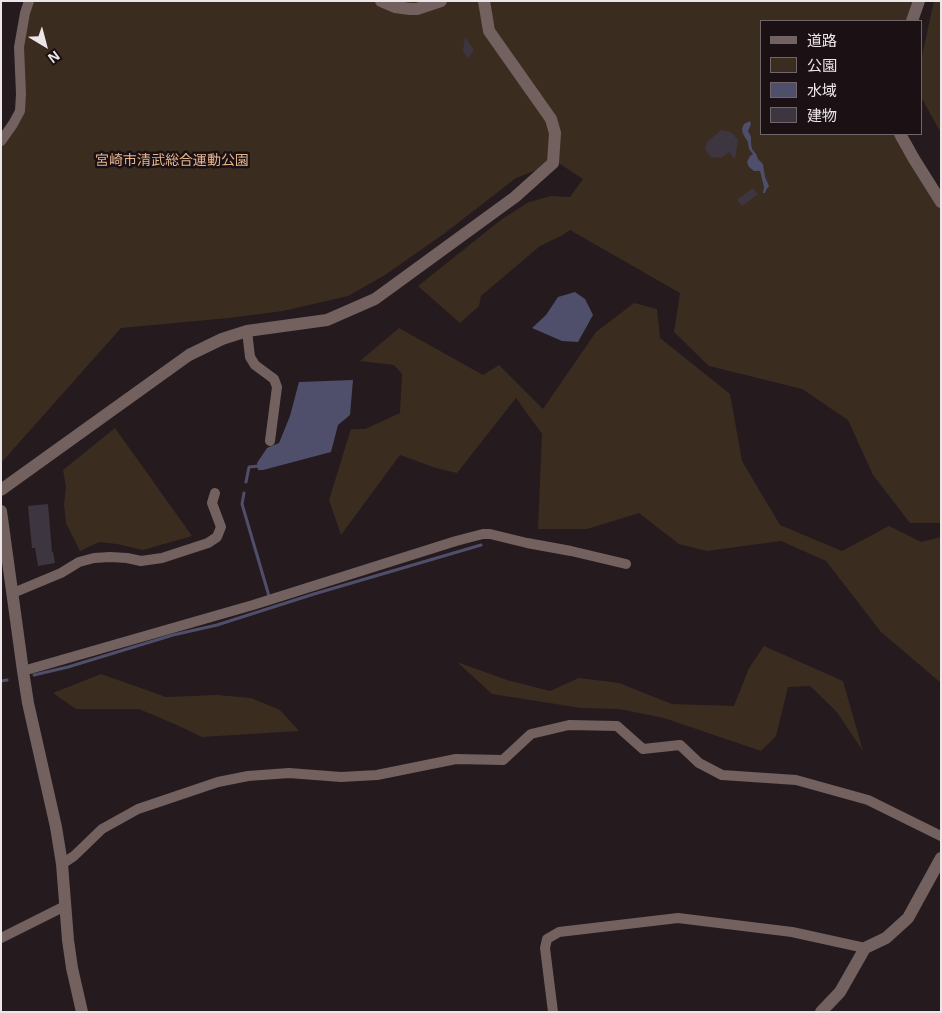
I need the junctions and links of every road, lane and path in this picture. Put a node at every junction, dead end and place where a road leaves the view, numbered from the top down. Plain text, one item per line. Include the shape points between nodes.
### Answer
1 (29, 1) edge
2 (381, 1) edge
3 (441, 1) edge
4 (484, 1) edge
5 (919, 1) edge
6 (912, 20) edge
7 (901, 135) edge
8 (1, 141) edge
9 (941, 202) edge
10 (247, 332) junction
11 (270, 441) dead end
12 (1, 490) edge
13 (215, 493) dead end
14 (1, 510) edge
15 (626, 564) dead end
16 (12, 593) junction
17 (23, 671) junction
18 (941, 836) edge
19 (941, 858) edge
20 (62, 864) junction
21 (65, 906) junction
22 (1, 938) edge
23 (865, 948) junction
24 (82, 1012) edge
25 (553, 1012) edge
26 (821, 1012) edge

1 - 8 street via 19,47 20,111
2 - 3 street via 410,10
4 - 10 street via 488,31 551,119 555,133 553,163 515,197 375,299 327,320
5 - 6 street
7 - 9 street
10 - 11 street via 250,357 255,365 274,379 278,387
10 - 12 street via 222,339 189,355
13 - 16 street via 212,503 221,527 217,537 208,543 142,561 110,556 78,562 61,573
14 - 16 street
15 - 17 street via 483,534
16 - 17 street
17 - 20 street
18 - 20 street via 868,800 796,780 722,775 699,763 680,746 643,749 617,726 569,726 531,734 503,760 456,759 377,774 341,777 289,773 218,782 138,808 102,829
19 - 23 street via 908,918 886,938
20 - 21 street
21 - 22 street
21 - 24 street via 72,968
23 - 25 street via 792,932 678,918 559,932 547,939 546,948
23 - 26 street via 840,992

